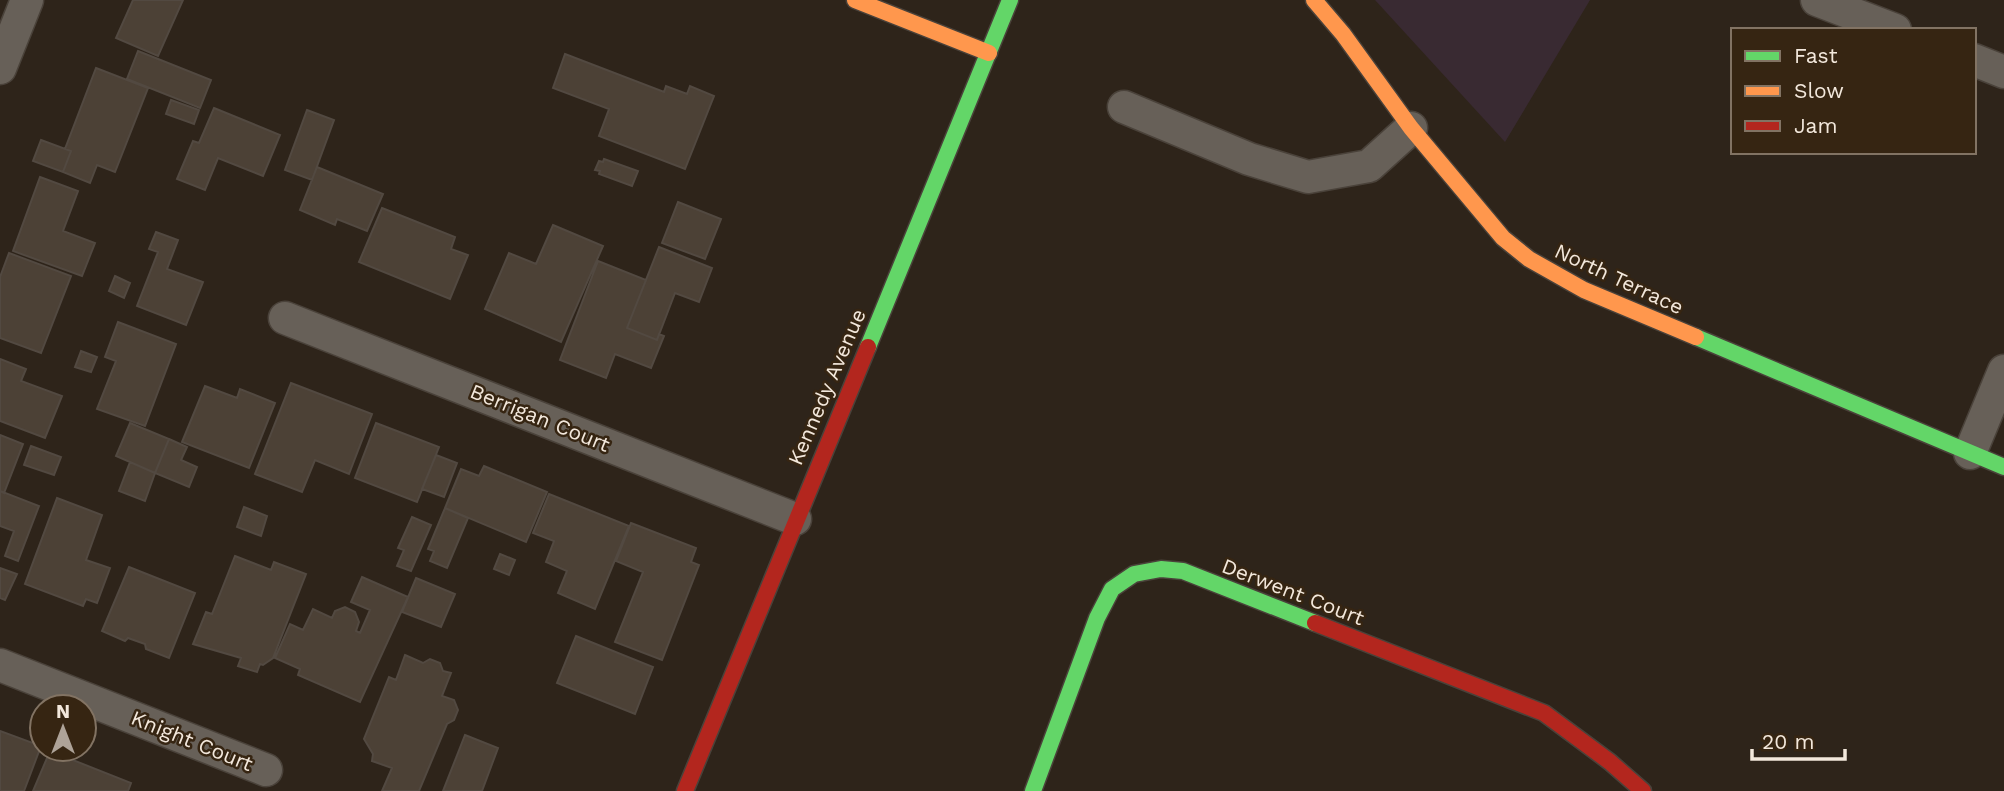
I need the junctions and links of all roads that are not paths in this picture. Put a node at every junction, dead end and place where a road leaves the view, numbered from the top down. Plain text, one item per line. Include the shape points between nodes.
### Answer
1 (27, 0) edge
2 (855, 0) edge
3 (1010, 0) edge
4 (1314, 0) edge
5 (1817, 0) edge
6 (1890, 28) edge
7 (989, 53) junction
8 (1976, 61) edge
9 (0, 68) edge
10 (2004, 72) edge
11 (1124, 107) dead end
12 (1411, 128) junction
13 (285, 318) dead end
14 (2004, 371) edge
15 (1970, 453) junction
16 (2004, 467) edge
17 (795, 519) junction
18 (0, 665) edge
19 (266, 770) dead end
20 (685, 791) edge
21 (1033, 791) edge
22 (1643, 791) edge

1 - 9 street
2 - 7 street
3 - 7 street, Kennedy Avenue
4 - 12 street, North Terrace
5 - 6 street
7 - 17 street, Kennedy Avenue
8 - 10 street
11 - 12 street via 1249,159 1308,177 1369,166
12 - 15 street, North Terrace via 1503,238 1529,259 1584,290
13 - 17 street, Berrigan Court
14 - 15 street
15 - 16 street, North Terrace
17 - 20 street, Kennedy Avenue
18 - 19 street, Knight Court
21 - 22 street, Derwent Court via 1112,589 1134,574 1161,569 1184,571 1544,713

